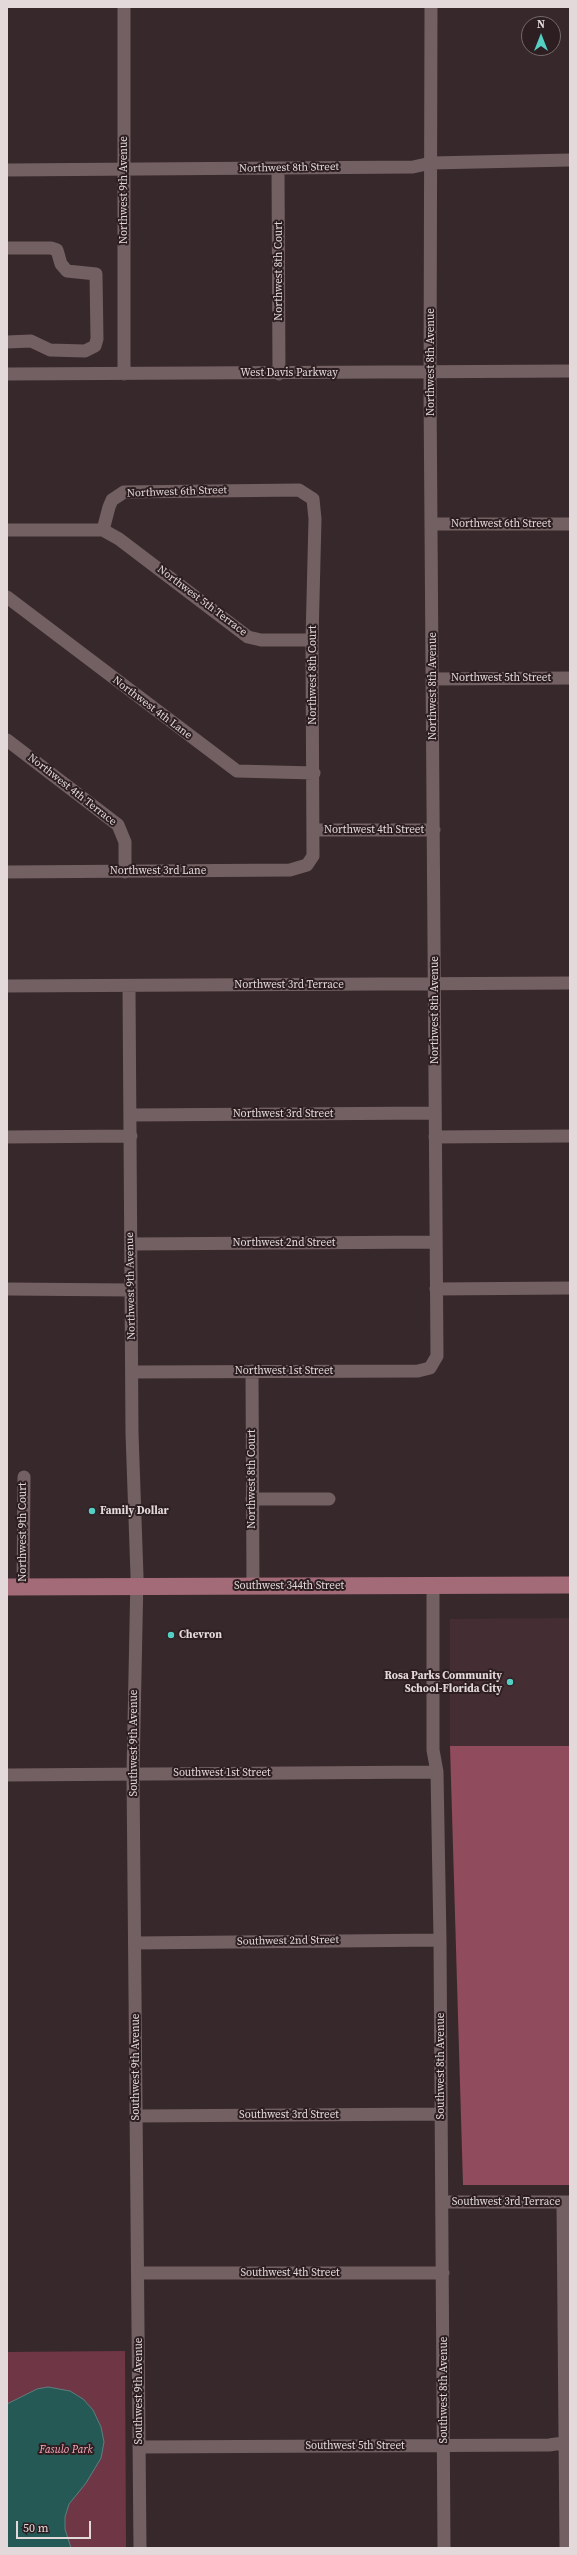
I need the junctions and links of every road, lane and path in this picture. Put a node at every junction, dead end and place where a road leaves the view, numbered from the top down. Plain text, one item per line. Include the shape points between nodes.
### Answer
1 (124, 7) edge
2 (432, 7) edge
3 (570, 160) edge
4 (432, 163) junction
5 (278, 169) junction
6 (7, 170) edge
7 (124, 170) junction
8 (7, 248) edge
9 (7, 342) edge
10 (570, 371) edge
11 (430, 372) junction
12 (7, 374) edge
13 (124, 374) junction
14 (279, 374) junction
15 (299, 490) joint
16 (432, 524) junction
17 (570, 524) edge
18 (7, 530) edge
19 (103, 530) junction
20 (7, 597) edge
21 (312, 640) junction
22 (433, 678) junction
23 (570, 678) edge
24 (7, 740) edge
25 (314, 773) junction
26 (315, 830) junction
27 (434, 830) junction
28 (307, 865) joint
29 (7, 872) edge
30 (125, 872) junction
31 (570, 983) edge
32 (434, 984) junction
33 (7, 986) edge
34 (130, 986) junction
35 (435, 1112) junction
36 (131, 1115) junction
37 (131, 1136) junction
38 (570, 1136) edge
39 (7, 1137) edge
40 (435, 1137) junction
41 (436, 1242) junction
42 (131, 1244) junction
43 (570, 1288) edge
44 (7, 1289) edge
45 (436, 1289) junction
46 (131, 1290) junction
47 (434, 1364) joint
48 (252, 1371) junction
49 (132, 1372) junction
50 (24, 1476) dead end
51 (252, 1499) junction
52 (329, 1499) dead end
53 (433, 1585) junction
54 (570, 1585) edge
55 (253, 1586) junction
56 (15, 1587) edge
57 (136, 1587) junction
58 (437, 1772) junction
59 (133, 1774) junction
60 (7, 1775) edge
61 (440, 1940) junction
62 (135, 1942) junction
63 (441, 2114) junction
64 (137, 2116) junction
65 (442, 2202) junction
66 (567, 2202) edge
67 (138, 2273) junction
68 (443, 2273) junction
69 (567, 2323) edge
70 (567, 2443) edge
71 (444, 2446) junction
72 (139, 2447) junction
73 (140, 2548) edge
74 (444, 2548) edge
75 (566, 2548) edge

1 - 7 street, Northwest 9th Avenue
2 - 4 street, Northwest 8th Avenue
3 - 4 street, Northwest 8th Street
4 - 5 street, Northwest 8th Street via 413,167
4 - 11 street, Northwest 8th Avenue
5 - 7 street, Northwest 8th Street
5 - 14 street, Northwest 8th Court
6 - 7 street, Northwest 8th Street
7 - 13 street, Northwest 9th Avenue
8 - 9 street via 52,248 57,250 61,264 67,271 96,274 97,339 95,346 86,351 50,350 31,341
10 - 11 street, West Davis Parkway
11 - 14 street, West Davis Parkway
11 - 16 street, Northwest 8th Avenue
12 - 13 street, West Davis Parkway
13 - 14 street, West Davis Parkway
15 - 19 street, Northwest 6th Street via 124,492 108,506
15 - 21 street, Northwest 8th Court via 313,499 315,519
16 - 17 street, Northwest 6th Street
16 - 22 street, Northwest 8th Avenue
18 - 19 street
19 - 21 street, Northwest 5th Terrace via 119,538 248,637 261,640
20 - 25 street, Northwest 4th Lane via 237,771
21 - 25 street, Northwest 8th Court
22 - 23 street, Northwest 5th Street
22 - 27 street, Northwest 8th Avenue
24 - 30 street, Northwest 4th Terrace via 118,825 125,842
25 - 26 street, Northwest 8th Court
26 - 27 street, Northwest 4th Street
26 - 28 street, Northwest 8th Court via 313,856
27 - 32 street, Northwest 8th Avenue
28 - 30 street, Northwest 3rd Lane via 290,870
29 - 30 street, Northwest 3rd Lane
31 - 32 street, Northwest 3rd Terrace
32 - 34 street, Northwest 3rd Terrace
32 - 35 street, Northwest 8th Avenue
33 - 34 street, Northwest 3rd Terrace
34 - 36 street, Northwest 9th Avenue
35 - 36 street, Northwest 3rd Street
35 - 40 street, Northwest 8th Avenue
36 - 37 street, Northwest 9th Avenue
37 - 39 street
37 - 42 street, Northwest 9th Avenue
38 - 40 street
40 - 41 street, Northwest 8th Avenue
41 - 42 street, Northwest 2nd Street
41 - 45 street, Northwest 8th Avenue
42 - 46 street, Northwest 9th Avenue
43 - 45 street
44 - 46 street
45 - 47 street, Northwest 8th Avenue via 438,1353
46 - 49 street, Northwest 9th Avenue
47 - 48 street, Northwest 1st Street via 418,1371
48 - 49 street, Northwest 1st Street
48 - 51 street, Northwest 8th Court
49 - 57 street, Northwest 9th Avenue
50 - 56 street, Northwest 9th Court
51 - 52 street
51 - 55 street, Northwest 8th Court
53 - 54 main road, Southwest 344th Street
53 - 55 main road, Southwest 344th Street
53 - 58 street, Southwest 8th Avenue via 433,1750
55 - 57 main road, Southwest 344th Street
56 - 57 main road, Southwest 344th Street
57 - 59 street, Southwest 9th Avenue
58 - 59 street, Southwest 1st Street
58 - 61 street, Southwest 8th Avenue
59 - 60 street, Southwest 1st Street
59 - 62 street, Southwest 9th Avenue
61 - 62 street, Southwest 2nd Street
61 - 63 street, Southwest 8th Avenue
62 - 64 street, Southwest 9th Avenue
63 - 64 street, Southwest 3rd Street
63 - 65 street, Southwest 8th Avenue
64 - 67 street, Southwest 9th Avenue
65 - 66 street, Southwest 3rd Terrace
65 - 68 street, Southwest 8th Avenue
66 - 69 street
67 - 68 street, Southwest 4th Street
67 - 72 street, Southwest 9th Avenue
68 - 71 street, Southwest 8th Avenue
69 - 70 street
70 - 71 street, Southwest 5th Street
70 - 75 street
71 - 72 street, Southwest 5th Street
71 - 74 street, Southwest 8th Avenue
72 - 73 street, Southwest 9th Avenue

